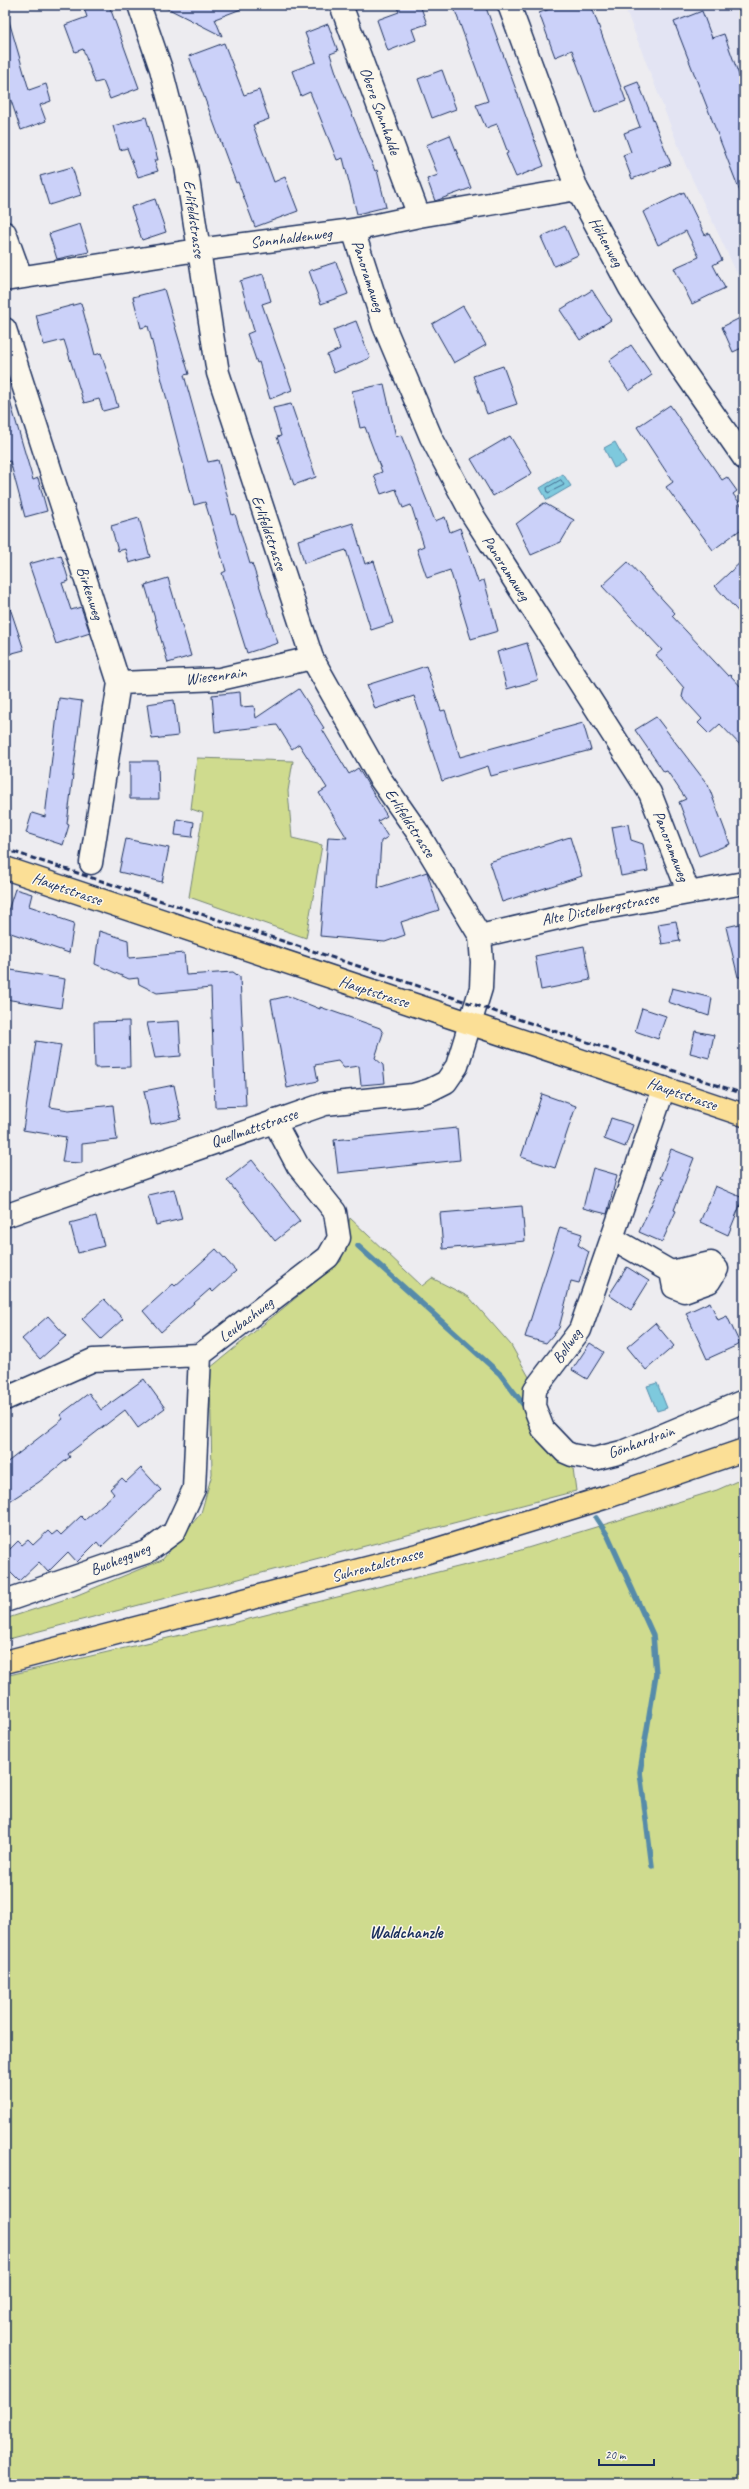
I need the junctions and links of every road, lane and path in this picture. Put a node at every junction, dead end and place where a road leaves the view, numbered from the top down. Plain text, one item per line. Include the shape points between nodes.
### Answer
1 (139, 5) edge
2 (341, 5) edge
3 (509, 5) edge
4 (577, 189) junction
5 (419, 216) junction
6 (353, 230) junction
7 (5, 233) edge
8 (198, 250) junction
9 (13, 278) edge
10 (5, 329) edge
11 (744, 458) edge
12 (312, 658) junction
13 (119, 683) junction
14 (91, 863) dead end
15 (5, 868) edge
16 (744, 883) edge
17 (688, 891) junction
18 (480, 936) junction
19 (470, 1022) junction
20 (664, 1088) junction
21 (744, 1115) edge
22 (274, 1121) junction
23 (5, 1216) edge
24 (612, 1238) junction
25 (671, 1272) dead end
26 (200, 1355) junction
27 (5, 1399) edge
28 (744, 1401) edge
29 (543, 1428) joint
30 (744, 1450) edge
31 (5, 1601) edge
32 (5, 1662) edge

1 - 8 street, Erlifeldstrasse via 161,69 186,166
2 - 5 street, Obere Sonnhalde
3 - 4 street, Höhenweg
4 - 5 street, Sonnhaldenweg
4 - 11 street, Höhenweg via 630,288
5 - 6 street, Sonnhaldenweg
6 - 8 street, Sonnhaldenweg
6 - 17 street, Panoramaweg via 384,326 431,437 472,514 650,793
7 - 9 street
8 - 9 street, Sonnhaldenweg
8 - 12 street, Erlifeldstrasse via 218,374
10 - 13 street, Birkenweg
12 - 13 street, Wiesenrain via 220,679
12 - 18 street, Erlifeldstrasse via 379,777 418,833
13 - 14 street, Birkenweg
15 - 19 main road, Hauptstrasse
16 - 17 street, Alte Distelbergstrasse
17 - 18 street, Alte Distelbergstrasse
18 - 19 street, Erlifeldstrasse via 481,988
19 - 20 main road, Hauptstrasse
19 - 22 street, Quellmattstrasse via 458,1066 446,1082 413,1095 324,1104
20 - 21 main road, Hauptstrasse
20 - 24 street, Bollweg
22 - 23 street, Quellmattstrasse
22 - 26 street, Leubachweg via 298,1166 335,1212 339,1238 328,1257
24 - 25 street
24 - 29 street, Bollweg via 580,1330 536,1389 534,1406
26 - 27 street via 93,1360
26 - 31 street, Bucheggweg via 194,1489 174,1532 147,1552
28 - 29 street, Gönhardrain via 642,1444 594,1459 565,1452
30 - 32 main road, Suhrentalstrasse via 570,1509 425,1552

